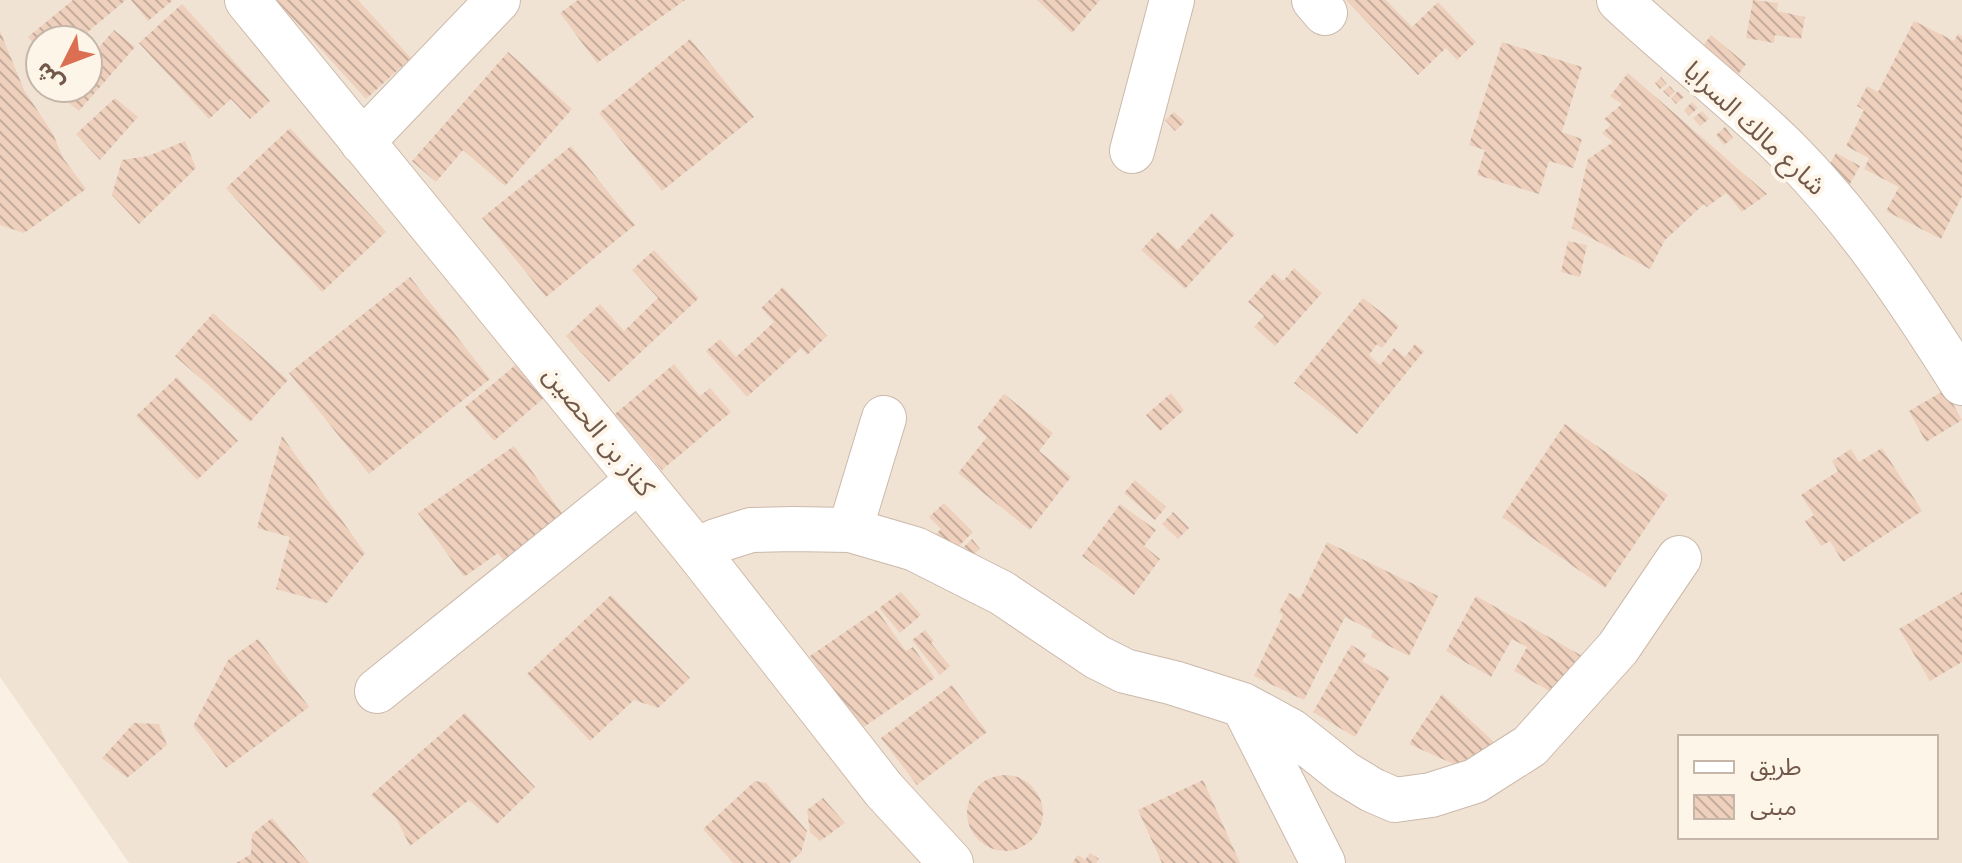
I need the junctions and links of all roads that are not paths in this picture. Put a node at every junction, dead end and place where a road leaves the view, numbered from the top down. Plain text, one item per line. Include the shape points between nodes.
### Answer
1 (247, 0) edge
2 (498, 0) edge
3 (1172, 0) edge
4 (1619, 0) edge
5 (362, 142) junction
6 (1132, 151) dead end
7 (1962, 383) edge
8 (884, 418) dead end
9 (639, 480) junction
10 (850, 530) junction
11 (696, 550) junction
12 (1679, 558) dead end
13 (377, 691) dead end
14 (1243, 705) junction
15 (951, 863) edge
16 (1323, 863) edge

1 - 5 street, كناز بن الحصين
2 - 5 street
3 - 6 street
4 - 7 street, شارع مالك السرايا via 1783,146 1846,216
5 - 9 street, كناز بن الحصين
8 - 10 street
9 - 11 street, كناز بن الحصين
9 - 13 street
10 - 11 street via 751,530
10 - 14 street via 915,549 1002,593 1125,671
11 - 15 street, كناز بن الحصين via 884,790
12 - 14 street via 1618,648 1530,746 1475,781 1395,800 1344,773 1291,731
14 - 16 street

